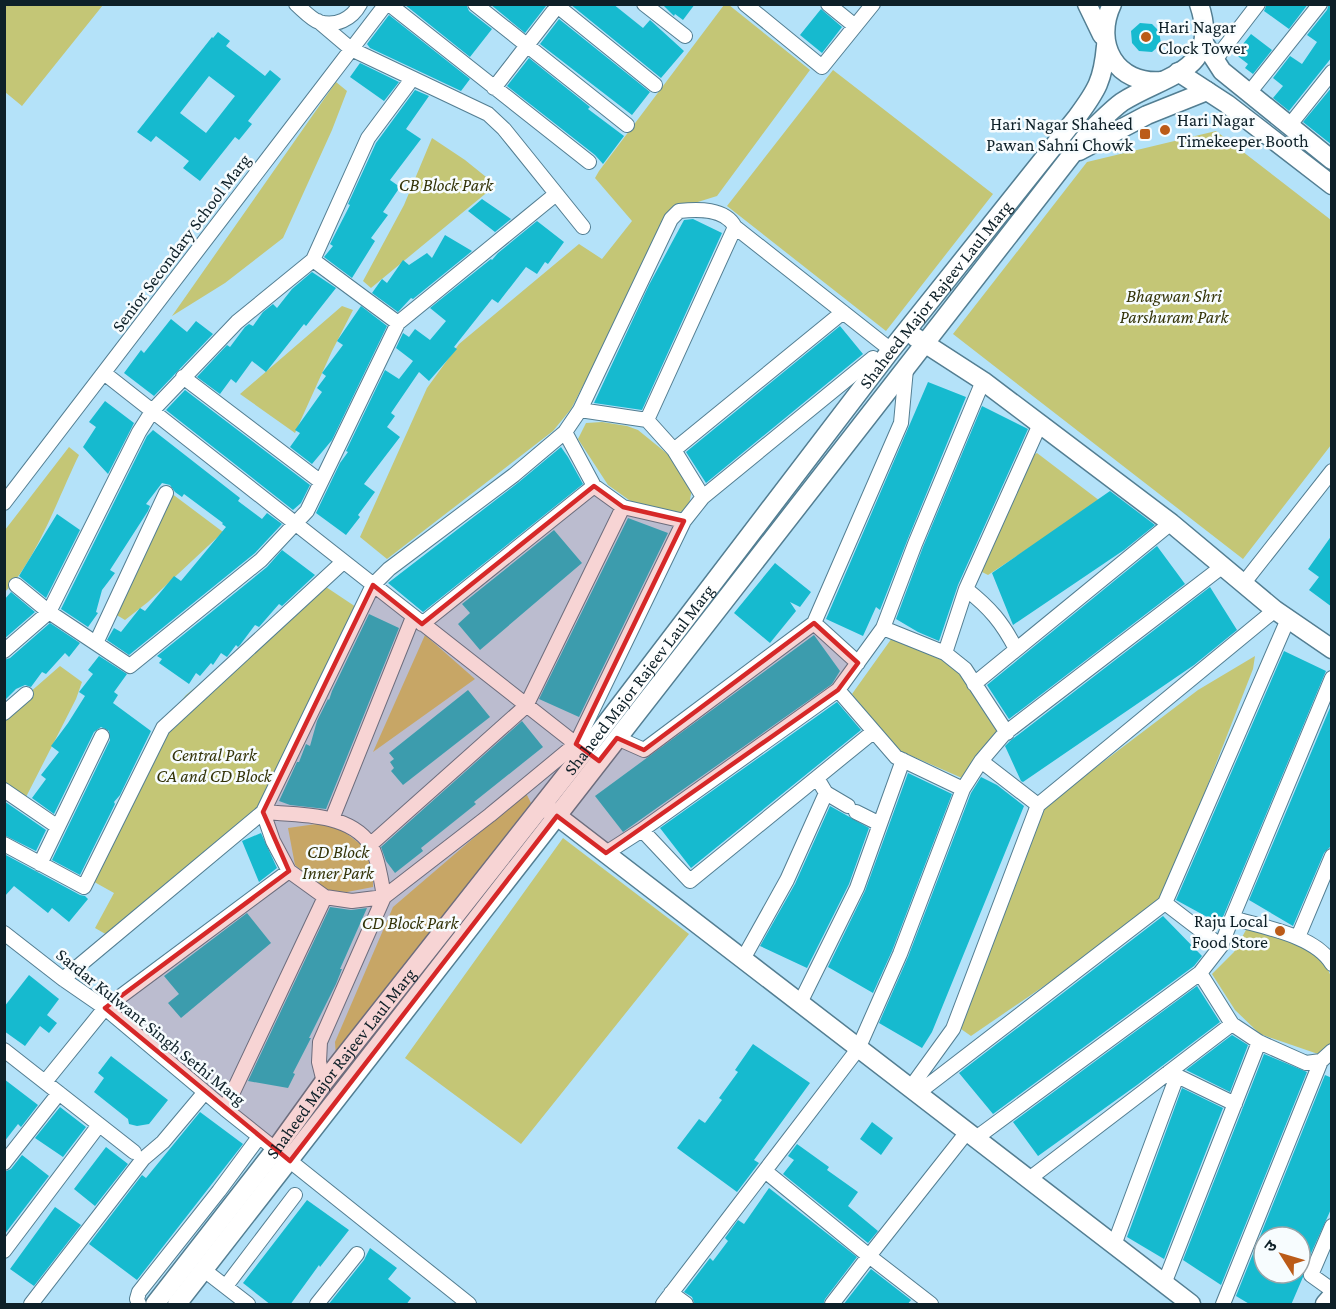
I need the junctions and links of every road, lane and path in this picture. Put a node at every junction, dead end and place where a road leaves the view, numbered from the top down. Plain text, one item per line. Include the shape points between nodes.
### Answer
1 (296, 4) edge
2 (360, 4) edge
3 (387, 4) edge
4 (475, 4) edge
5 (644, 4) edge
6 (745, 4) edge
7 (828, 4) edge
8 (873, 4) edge
9 (1087, 4) edge
10 (1112, 4) edge
11 (1199, 4) edge
12 (1258, 4) edge
13 (1320, 4) edge
14 (557, 5) edge
15 (318, 21) junction
16 (855, 26) junction
17 (685, 36) dead end
18 (1105, 43) junction
19 (1204, 43) junction
20 (527, 46) junction
21 (351, 49) junction
22 (1215, 60) junction
23 (1332, 72) edge
24 (1170, 77) junction
25 (412, 79) junction
26 (655, 85) dead end
27 (494, 88) junction
28 (1207, 91) junction
29 (1249, 93) junction
30 (627, 125) dead end
31 (1289, 126) junction
32 (1073, 153) junction
33 (1332, 160) edge
34 (589, 162) dead end
35 (1332, 185) edge
36 (556, 194) junction
37 (583, 227) dead end
38 (735, 228) junction
39 (313, 260) junction
40 (843, 312) junction
41 (398, 323) junction
42 (906, 331) junction
43 (925, 343) junction
44 (891, 350) junction
45 (873, 358) dead end
46 (906, 369) junction
47 (104, 373) junction
48 (183, 377) junction
49 (983, 381) junction
50 (153, 410) junction
51 (580, 410) junction
52 (647, 420) junction
53 (1040, 424) junction
54 (565, 432) junction
55 (674, 450) junction
56 (1332, 471) edge
57 (321, 482) junction
58 (594, 486) junction
59 (166, 493) dead end
60 (703, 497) junction
61 (4, 503) edge
62 (623, 507) junction
63 (684, 521) junction
64 (1171, 523) junction
65 (296, 524) junction
66 (344, 562) junction
67 (1223, 566) junction
68 (1243, 584) junction
69 (16, 585) dead end
70 (373, 585) junction
71 (966, 589) junction
72 (49, 612) junction
73 (1282, 614) junction
74 (418, 620) junction
75 (814, 623) junction
76 (884, 628) junction
77 (96, 643) junction
78 (1016, 649) junction
79 (1332, 649) edge
80 (4, 651) edge
81 (945, 653) junction
82 (858, 663) junction
83 (1332, 678) edge
84 (974, 684) junction
85 (838, 690) junction
86 (26, 694) dead end
87 (526, 706) junction
88 (4, 713) edge
89 (873, 732) junction
90 (1007, 733) junction
91 (102, 736) dead end
92 (617, 738) junction
93 (587, 752) junction
94 (903, 760) junction
95 (981, 761) junction
96 (817, 778) junction
97 (963, 789) junction
98 (4, 790) edge
99 (826, 793) junction
100 (1038, 805) junction
101 (550, 810) junction
102 (262, 812) junction
103 (332, 819) junction
104 (880, 824) junction
105 (58, 827) junction
106 (642, 830) junction
107 (4, 844) edge
108 (371, 844) junction
109 (606, 853) junction
110 (1331, 862) edge
111 (40, 864) junction
112 (289, 871) junction
113 (325, 897) junction
114 (384, 897) junction
115 (1165, 903) junction
116 (1232, 918) junction
117 (4, 933) edge
118 (1298, 938) junction
119 (1221, 946) junction
120 (742, 959) junction
121 (1330, 959) edge
122 (1200, 973) junction
123 (63, 979) junction
124 (800, 1003) junction
125 (105, 1008) junction
126 (1232, 1024) junction
127 (1259, 1042) junction
128 (858, 1049) junction
129 (4, 1050) edge
130 (1326, 1056) edge
131 (1173, 1074) junction
132 (45, 1082) junction
133 (324, 1082) junction
134 (914, 1090) junction
135 (205, 1092) junction
136 (59, 1093) junction
137 (1235, 1104) junction
138 (225, 1108) junction
139 (99, 1125) junction
140 (972, 1135) junction
141 (259, 1137) junction
142 (134, 1152) dead end
143 (283, 1155) junction
144 (4, 1163) edge
145 (765, 1171) junction
146 (1029, 1179) junction
147 (295, 1195) dead end
148 (1332, 1226) edge
149 (1114, 1245) junction
150 (4, 1251) edge
151 (357, 1254) dead end
152 (869, 1256) junction
153 (204, 1270) junction
154 (1164, 1284) junction
155 (226, 1286) junction
156 (1332, 1290) edge
157 (1332, 1296) edge
158 (667, 1299) edge
159 (31, 1305) edge
160 (139, 1305) edge
161 (155, 1305) edge
162 (177, 1305) edge
163 (248, 1305) edge
164 (317, 1305) edge
165 (470, 1305) edge
166 (686, 1305) edge
167 (832, 1305) edge
168 (932, 1305) edge
169 (1191, 1305) edge
170 (1222, 1305) edge
171 (1325, 1305) edge

1 - 15 street
2 - 15 street via 355,14 336,24
3 - 21 street, Senior Secondary School Marg
3 - 27 street
4 - 20 street
5 - 17 street
6 - 16 street via 822,67
7 - 16 street
8 - 16 street
9 - 18 street
10 - 18 street, Shaheed Major Rajeev Laul Marg via 1105,19
11 - 19 street via 1205,23
12 - 22 street
13 - 29 street
14 - 20 street
14 - 26 street
15 - 21 street
18 - 24 street via 1113,60 1136,79 1151,82
18 - 42 street, Shaheed Major Rajeev Laul Marg via 1103,72 1092,97
19 - 22 street
19 - 24 street, Shaheed Major Rajeev Laul Marg via 1195,61
20 - 27 street
20 - 30 street
21 - 25 street
21 - 47 street, Senior Secondary School Marg
22 - 29 street via 1222,71
23 - 31 street
24 - 28 street
24 - 32 street, Shaheed Major Rajeev Laul Marg via 1120,103
25 - 36 street via 488,114
25 - 39 street via 368,138
27 - 34 street
28 - 32 street via 1147,115
28 - 35 street
29 - 31 street
31 - 33 street
32 - 43 street, Shaheed Major Rajeev Laul Marg
36 - 37 street
36 - 41 street
38 - 40 street
38 - 51 street via 723,214 698,209 679,211 671,219
38 - 52 street
39 - 41 street
39 - 48 street via 237,322
40 - 44 street
40 - 55 street
41 - 57 street
42 - 43 street
42 - 44 street, Shaheed Major Rajeev Laul Marg
43 - 46 street, Shaheed Major Rajeev Laul Marg
43 - 49 street
44 - 93 street, Shaheed Major Rajeev Laul Marg
45 - 60 street
46 - 75 street via 901,423
46 - 92 street, Shaheed Major Rajeev Laul Marg
47 - 50 street
47 - 61 street, Senior Secondary School Marg
48 - 50 street
48 - 57 street
49 - 53 street
49 - 76 street
50 - 65 street
50 - 72 street
51 - 52 street
51 - 54 street
52 - 55 street
53 - 64 street
53 - 71 street
54 - 58 street
54 - 70 street
55 - 60 street
56 - 68 street
57 - 65 street
58 - 62 street
58 - 74 street
59 - 77 street
60 - 63 street
62 - 63 street
62 - 87 street
63 - 93 street
64 - 67 street
64 - 78 street
65 - 66 street
65 - 77 street via 261,560 130,666
66 - 70 street
66 - 111 street via 163,728 84,887
67 - 68 street
67 - 90 street
68 - 73 street
69 - 72 street
70 - 74 street
70 - 102 street
71 - 78 street via 991,609
71 - 81 street
72 - 77 street
72 - 80 street
73 - 79 street
73 - 100 street
73 - 115 street
74 - 87 street
74 - 103 street
75 - 82 street
75 - 92 street via 644,750
76 - 81 street
76 - 82 street
78 - 84 street
81 - 84 street via 965,669
82 - 85 street
83 - 116 street
84 - 90 street
85 - 89 street
85 - 106 street
86 - 88 street
87 - 93 street
87 - 108 street
89 - 94 street
89 - 96 street
90 - 95 street
91 - 105 street
92 - 93 street, Shaheed Major Rajeev Laul Marg
93 - 101 street, Shaheed Major Rajeev Laul Marg
93 - 114 street via 490,815
94 - 97 street
94 - 104 street
95 - 97 street
95 - 100 street
96 - 99 street
96 - 106 street via 690,881
97 - 128 street via 900,954
98 - 105 street
99 - 104 street
99 - 120 street via 787,880
100 - 134 street via 953,1029
101 - 109 street
101 - 133 street, Shaheed Major Rajeev Laul Marg
101 - 143 street, Shaheed Major Rajeev Laul Marg
102 - 103 street
102 - 112 street
102 - 123 street
103 - 108 street via 354,829
104 - 124 street via 857,888
105 - 111 street
106 - 109 street
107 - 111 street
108 - 114 street
109 - 120 street
110 - 118 street
112 - 113 street
112 - 125 street
113 - 114 street via 352,901
113 - 138 street
114 - 133 street via 320,1042
115 - 119 street
115 - 134 street
116 - 118 street
116 - 119 street
117 - 123 street, Sardar Kulwant Singh Sethi Marg
118 - 121 street
119 - 122 street
120 - 124 street
122 - 126 street
122 - 140 street
123 - 125 street, Sardar Kulwant Singh Sethi Marg
124 - 128 street
125 - 132 street
125 - 135 street, Sardar Kulwant Singh Sethi Marg
126 - 127 street
126 - 131 street
127 - 130 street via 1306,1063
127 - 137 street
128 - 134 street
128 - 145 street
129 - 132 street
130 - 170 street
131 - 137 street
131 - 146 street
131 - 149 street
132 - 136 street
133 - 143 street, Shaheed Major Rajeev Laul Marg
134 - 140 street
135 - 138 street, Sardar Kulwant Singh Sethi Marg
135 - 159 street via 143,1159
136 - 139 street
136 - 144 street
137 - 154 street
138 - 141 street, Sardar Kulwant Singh Sethi Marg
139 - 142 street
139 - 150 street
140 - 146 street
140 - 152 street
141 - 143 street, Sardar Kulwant Singh Sethi Marg
141 - 160 street via 138,1292
143 - 153 street, Shaheed Major Rajeev Laul Marg
143 - 161 street, Shaheed Major Rajeev Laul Marg
143 - 165 street, Sardar Kulwant Singh Sethi Marg
145 - 152 street
145 - 158 street
146 - 149 street
147 - 155 street
148 - 156 street via 1311,1275
149 - 154 street
151 - 164 street
152 - 167 street
152 - 168 street
153 - 155 street
153 - 162 street, Shaheed Major Rajeev Laul Marg
154 - 169 street
155 - 163 street
157 - 171 street
158 - 166 street

